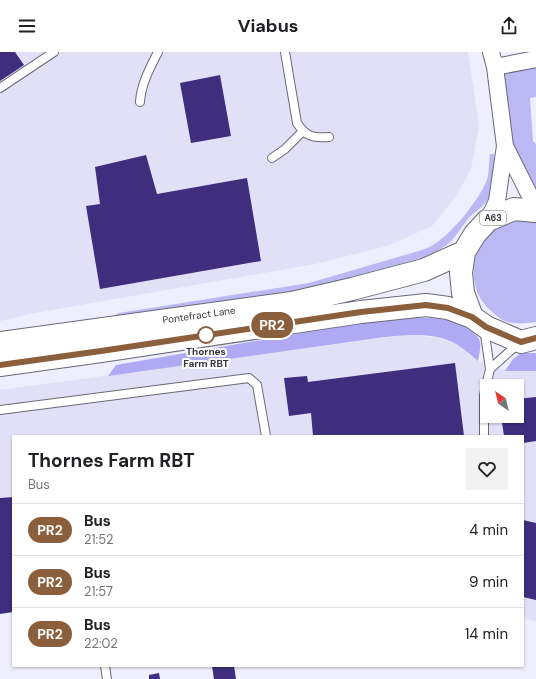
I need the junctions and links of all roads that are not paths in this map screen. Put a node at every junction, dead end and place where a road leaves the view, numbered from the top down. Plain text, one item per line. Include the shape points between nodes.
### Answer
1 (54, 52) edge
2 (158, 52) edge
3 (285, 52) edge
4 (493, 59) edge
5 (536, 60) edge
6 (0, 88) edge
7 (140, 102) dead end
8 (302, 132) junction
9 (329, 137) dead end
10 (505, 146) junction
11 (272, 158) dead end
12 (536, 208) edge
13 (536, 211) edge
14 (488, 220) junction
15 (464, 252) junction
16 (478, 321) junction
17 (529, 340) edge
18 (0, 343) edge
19 (0, 365) edge
20 (490, 369) junction
21 (0, 410) edge
22 (266, 435) edge
23 (484, 435) edge
24 (105, 667) edge
25 (107, 679) edge

1 - 6 lane
2 - 7 lane via 141,90
3 - 8 lane via 297,123
4 - 5 street
4 - 10 street
8 - 9 lane via 311,137
8 - 11 lane
10 - 12 street
10 - 14 street via 497,201
13 - 14 highway, A63 via 514,209
14 - 15 highway, A63
15 - 16 highway, A63 via 461,273 463,293
15 - 18 highway, Pontefract Lane via 424,270 292,303
16 - 17 highway, Pontefract Lane
16 - 19 highway, Pontefract Lane via 448,308 419,305
16 - 20 lane
17 - 20 lane
20 - 23 lane via 484,394
21 - 22 lane via 249,378 257,385
24 - 25 lane

